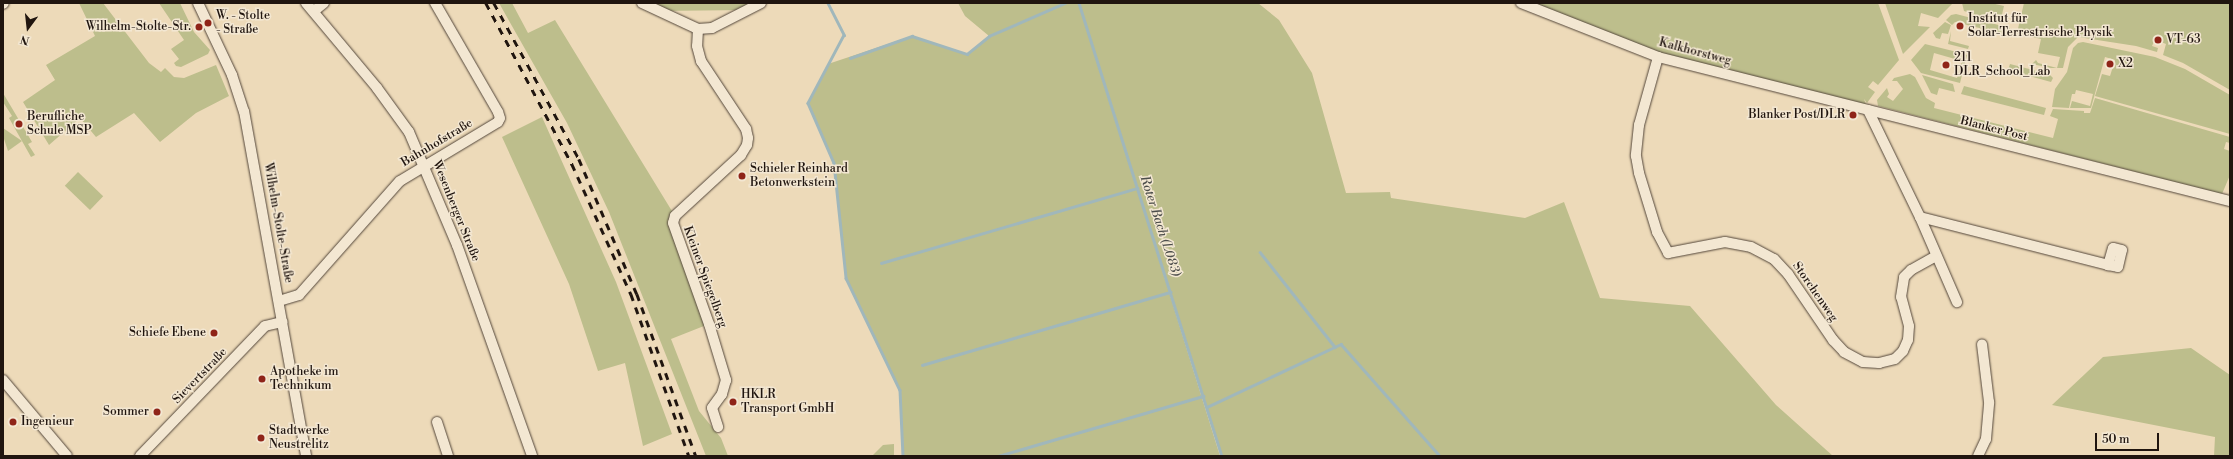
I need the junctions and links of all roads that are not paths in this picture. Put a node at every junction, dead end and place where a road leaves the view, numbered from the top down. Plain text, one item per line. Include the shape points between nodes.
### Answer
1 (198, 3) edge
2 (306, 3) edge
3 (324, 3) edge
4 (435, 3) edge
5 (642, 3) edge
6 (761, 3) edge
7 (1521, 3) edge
8 (314, 10) junction
9 (698, 29) junction
10 (1658, 57) junction
11 (1868, 110) junction
12 (424, 165) junction
13 (2230, 202) edge
14 (1920, 217) junction
15 (1936, 256) junction
16 (2108, 265) dead end
17 (279, 302) junction
18 (1957, 302) dead end
19 (283, 322) junction
20 (1982, 344) dead end
21 (3, 380) edge
22 (437, 422) dead end
23 (718, 427) dead end
24 (67, 456) edge
25 (140, 456) edge
26 (306, 456) edge
27 (448, 456) edge
28 (532, 456) edge
29 (1978, 456) edge

1 - 17 street, Wilhelm-Stolte-Straße via 232,75 244,111
2 - 8 street, Wesenberger Straße
3 - 8 street
4 - 12 street, Bahnhofstraße via 500,118 498,122
5 - 9 street
6 - 9 street via 712,28
7 - 10 street, Kalkhorstweg
8 - 12 street, Wesenberger Straße via 409,132
9 - 23 street, Kleiner Spiegelberg via 697,46 701,61 746,129 748,138 741,155 675,216 673,223 726,380 722,394 712,408
10 - 11 street, Kalkhorstweg
10 - 15 street, Storchenweg via 1638,132 1636,156 1657,232 1668,253 1725,242 1751,247 1774,259 1788,274 1844,352 1863,362 1879,363 1895,360 1908,340 1909,326 1901,297 1904,277 1911,270
11 - 13 street, Blanker Post
11 - 14 street
12 - 17 street, Bahnhofstraße via 400,181 299,295
12 - 28 street, Wesenberger Straße via 457,245
14 - 15 street
14 - 16 street
15 - 18 street
17 - 19 street, Wilhelm-Stolte-Straße
19 - 25 street, Sievertstraße via 265,326
19 - 26 street, Wilhelm-Stolte-Straße
20 - 29 street via 1989,402 1986,438
21 - 24 street
22 - 27 street

